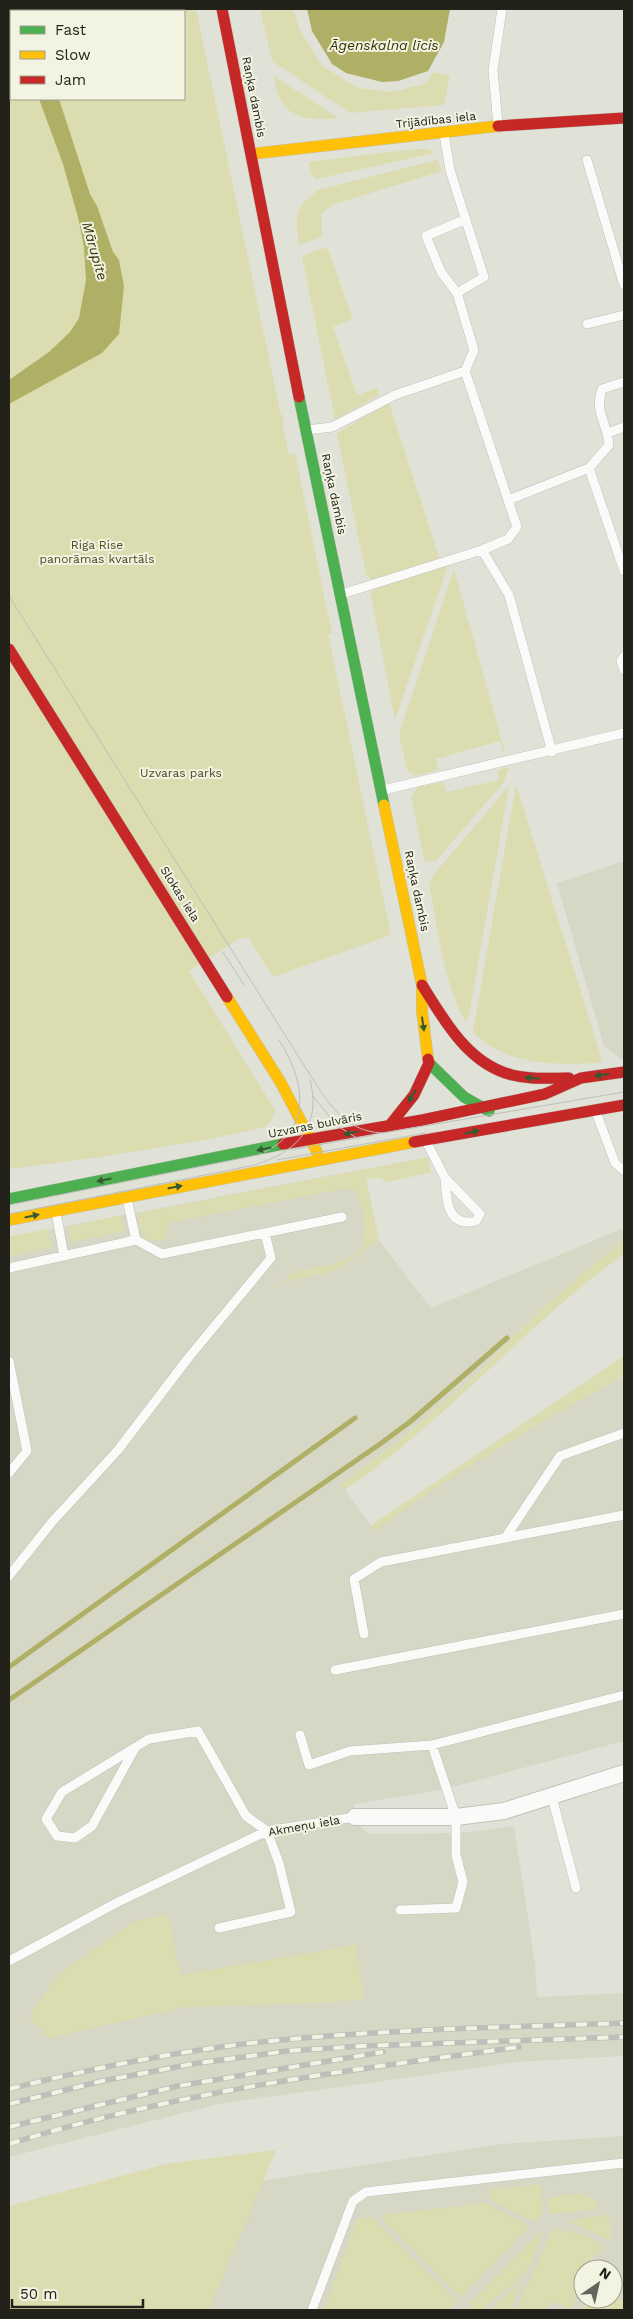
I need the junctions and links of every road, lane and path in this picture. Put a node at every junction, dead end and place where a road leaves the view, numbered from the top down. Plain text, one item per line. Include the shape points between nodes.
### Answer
1 (222, 9) edge
2 (502, 9) edge
3 (624, 118) edge
4 (498, 126) junction
5 (444, 134) junction
6 (251, 154) junction
7 (587, 160) dead end
8 (466, 219) junction
9 (624, 286) edge
10 (457, 293) junction
11 (624, 315) edge
12 (587, 324) dead end
13 (465, 371) junction
14 (624, 382) edge
15 (624, 427) edge
16 (306, 430) junction
17 (608, 433) junction
18 (589, 468) junction
19 (508, 500) junction
20 (482, 550) junction
21 (624, 572) edge
22 (342, 594) junction
23 (9, 648) edge
24 (624, 656) edge
25 (624, 670) edge
26 (624, 733) edge
27 (552, 752) junction
28 (383, 790) junction
29 (422, 985) junction
30 (429, 1063) junction
31 (624, 1072) edge
32 (581, 1078) junction
33 (624, 1105) edge
34 (480, 1108) junction
35 (595, 1109) junction
36 (517, 1123) junction
37 (390, 1125) junction
38 (311, 1139) junction
39 (426, 1141) junction
40 (320, 1159) junction
41 (624, 1171) edge
42 (445, 1178) junction
43 (127, 1196) junction
44 (9, 1199) edge
45 (53, 1201) junction
46 (342, 1217) dead end
47 (9, 1220) edge
48 (264, 1233) junction
49 (136, 1240) junction
50 (64, 1256) junction
51 (9, 1268) edge
52 (9, 1361) edge
53 (624, 1433) edge
54 (9, 1473) edge
55 (624, 1515) edge
56 (505, 1538) junction
57 (9, 1576) edge
58 (624, 1614) edge
59 (364, 1634) dead end
60 (336, 1670) dead end
61 (624, 1695) edge
62 (300, 1735) dead end
63 (432, 1745) junction
64 (135, 1748) junction
65 (624, 1774) edge
66 (552, 1797) junction
67 (355, 1817) joint
68 (456, 1818) junction
69 (267, 1831) junction
70 (576, 1888) dead end
71 (400, 1910) dead end
72 (219, 1928) dead end
73 (9, 1961) edge
74 (624, 2163) edge
75 (312, 2310) edge

1 - 6 main road, Raņķa dambis
2 - 4 lane via 494,70
3 - 4 main road, Trijādības iela
4 - 5 main road, Trijādības iela
5 - 6 main road, Trijādības iela
5 - 8 lane via 450,170
6 - 16 main road, Raņķa dambis
7 - 9 lane
8 - 10 lane via 484,277
8 - 10 lane via 426,236 441,272
10 - 13 lane via 474,350
11 - 12 lane
13 - 16 lane via 394,396 332,427
13 - 19 lane
14 - 17 lane via 602,389 598,404
15 - 17 lane
16 - 22 main road, Raņķa dambis
17 - 18 lane via 609,445
18 - 19 lane
18 - 21 lane
19 - 20 lane via 517,527 508,539
20 - 22 lane
20 - 27 lane via 508,595
22 - 28 main road, Raņķa dambis
23 - 38 main road, Slokas iela via 282,1083
24 - 25 lane
26 - 27 lane
27 - 28 lane
28 - 29 main road, Raņķa dambis
29 -> 30 main road, Raņķa dambis
32 -> 29 main road, Raņķa dambis via 530,1078 505,1073 482,1062 467,1050
30 - 34 main road via 448,1084
30 -> 37 main road via 414,1095
31 -> 32 main road, Uzvaras bulvāris
32 - 34 main road, Uzvaras bulvāris via 545,1094
33 - 35 main road, Uzvaras bulvāris
34 - 36 main road
34 - 37 main road, Uzvaras bulvāris
35 - 36 main road, Uzvaras bulvāris
35 - 41 lane via 615,1163
39 -> 36 main road, Uzvaras bulvāris
37 -> 38 main road, Uzvaras bulvāris
38 - 40 main road, Slokas iela
38 -> 45 main road, Uzvaras bulvāris
39 - 40 main road, Uzvaras bulvāris
39 - 42 lane
43 -> 40 main road, Uzvaras bulvāris
42 - 42 lane via 462,1198 475,1207 480,1214 476,1221 458,1220 449,1211
43 - 45 main road, Uzvaras bulvāris
43 - 49 lane
44 - 45 main road, Uzvaras bulvāris
47 -> 45 main road, Uzvaras bulvāris
45 - 50 lane
46 - 48 lane
48 - 49 lane via 162,1254
48 - 57 lane via 271,1258 118,1450 52,1522
49 - 50 lane
50 - 51 lane
52 - 54 lane via 27,1450
53 - 56 lane via 560,1456
55 - 56 lane
56 - 59 lane via 380,1562 354,1579
58 - 60 lane
61 - 63 lane
62 - 63 lane via 309,1766 350,1751
63 - 68 lane
64 - 64 lane via 62,1792 46,1819 57,1836 74,1838 92,1826
64 - 69 lane via 149,1739 198,1731 246,1816
65 - 66 street, Akmeņu iela
66 - 68 street, Akmeņu iela
66 - 70 lane
67 - 68 street, Akmeņu iela
67 - 69 lane, Akmeņu iela
68 - 71 lane via 456,1855 463,1882 456,1908
69 - 72 lane via 279,1862 290,1912
69 - 73 lane, Akmeņu iela via 118,1902
74 - 75 lane via 361,2194 352,2201

